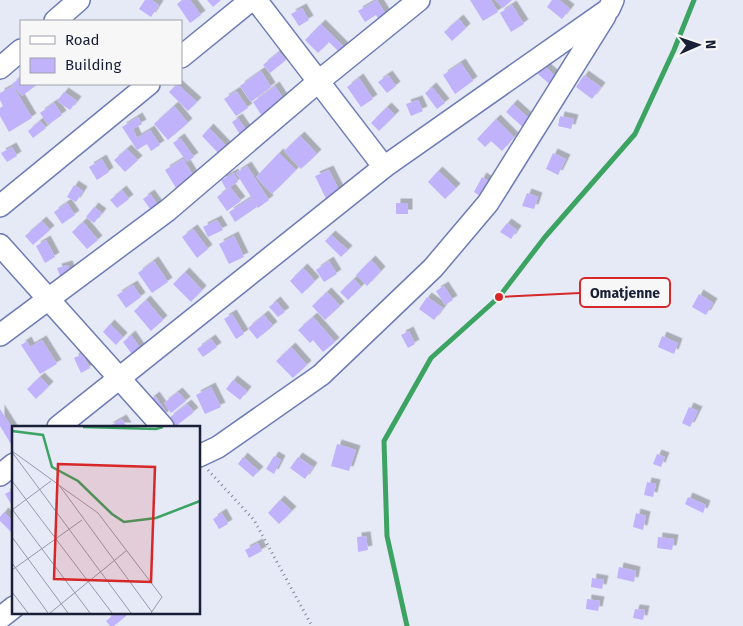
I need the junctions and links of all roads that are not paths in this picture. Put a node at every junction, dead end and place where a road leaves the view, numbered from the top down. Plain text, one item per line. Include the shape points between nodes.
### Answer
1 (80, 0) edge
2 (251, 0) edge
3 (256, 0) edge
4 (419, 0) edge
5 (611, 4) edge
6 (55, 20) edge
7 (20, 51) edge
8 (182, 56) edge
9 (0, 68) edge
10 (319, 81) junction
11 (148, 85) edge
12 (384, 167) junction
13 (0, 206) edge
14 (0, 245) edge
15 (47, 298) junction
16 (0, 335) edge
17 (118, 378) junction
18 (59, 426) edge
19 (162, 426) edge
20 (202, 462) edge
21 (12, 466) edge
22 (0, 475) edge
23 (12, 609) edge
24 (0, 618) edge

1 - 6 street
2 - 8 street
3 - 10 street
4 - 10 street
5 - 12 street
5 - 20 street via 488,203 433,268 321,376 218,447
7 - 9 street
10 - 12 street
10 - 15 street via 168,210 105,259
11 - 13 street
12 - 17 street
14 - 15 street
15 - 16 street
15 - 17 street
17 - 18 street
17 - 19 street
21 - 22 street
23 - 24 street

